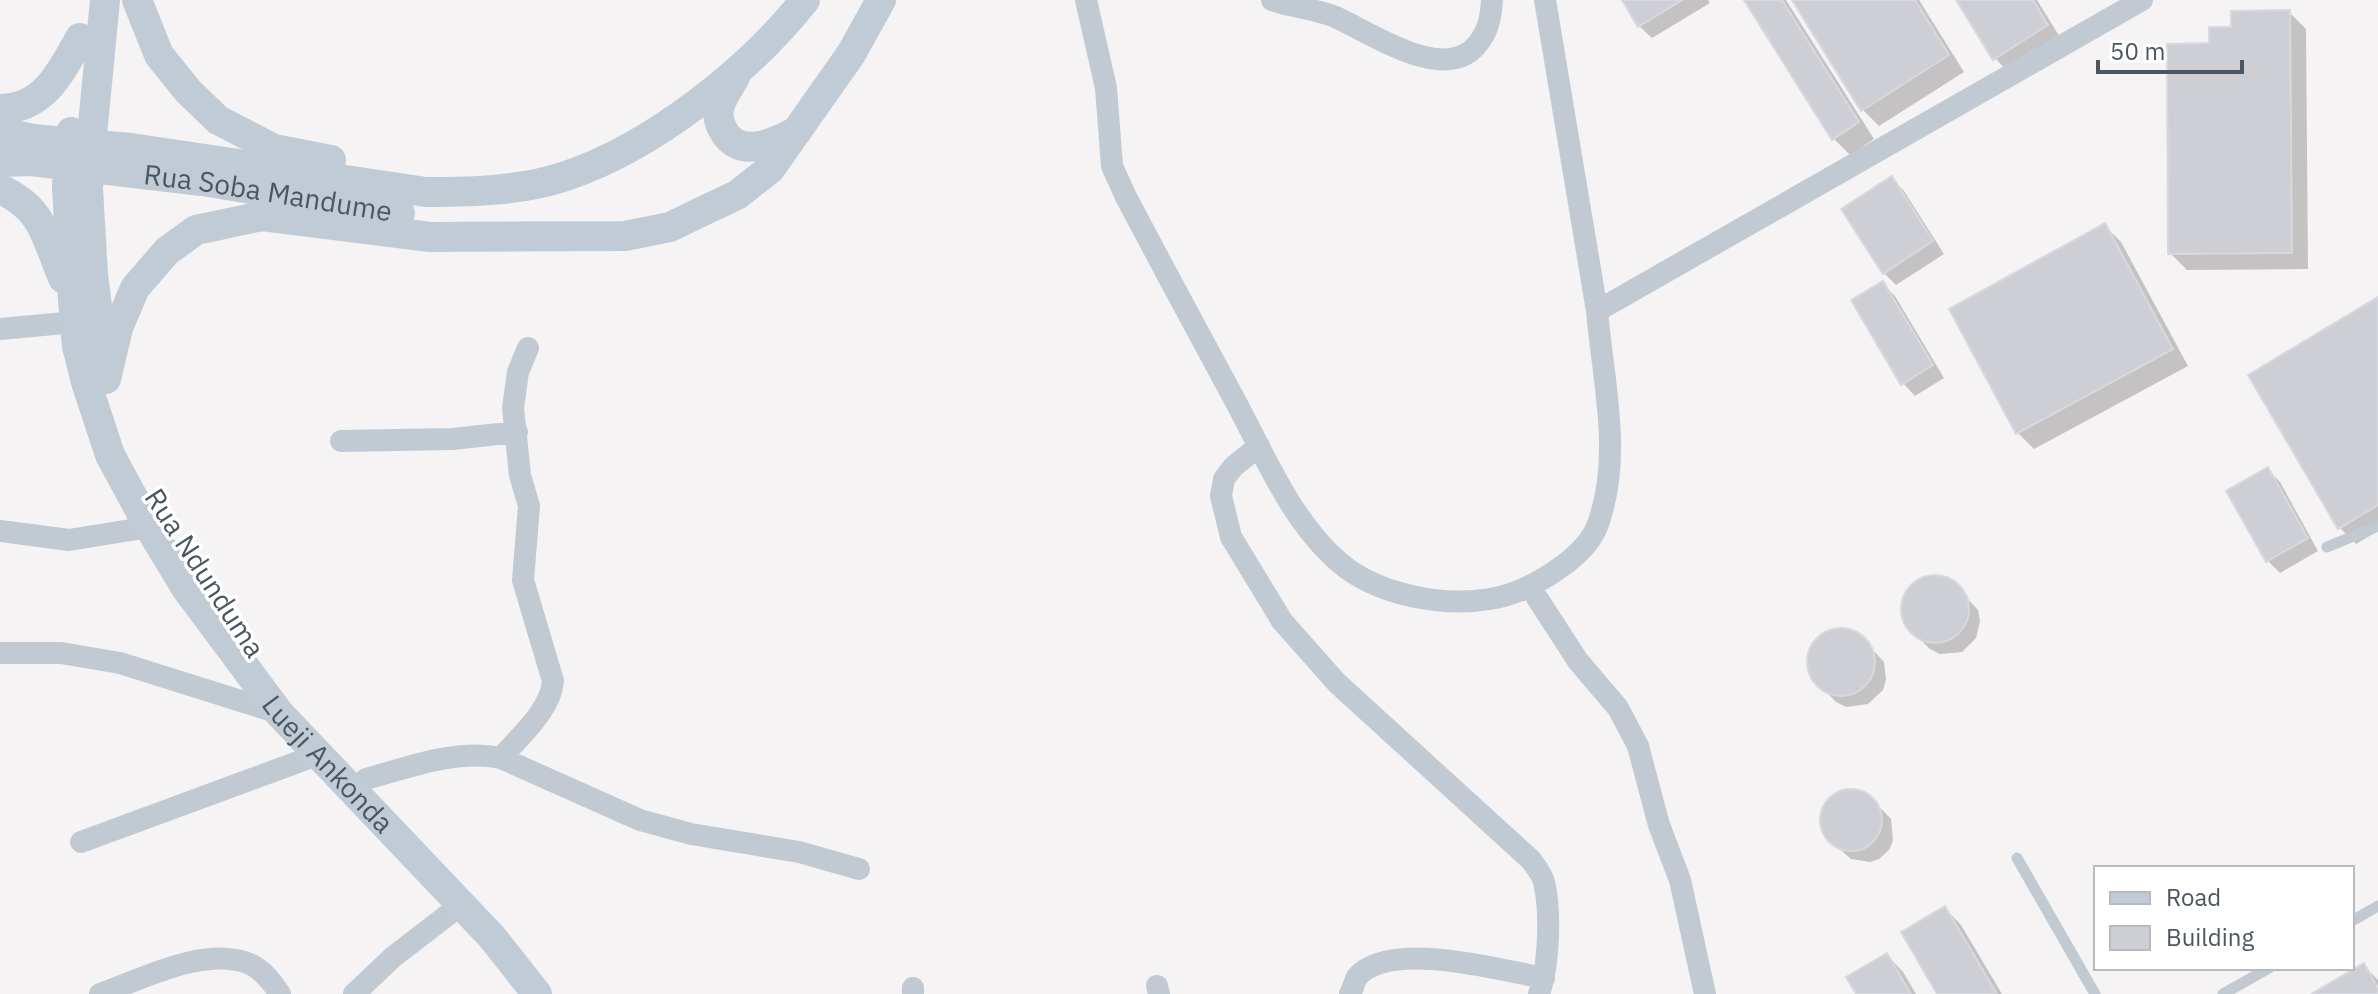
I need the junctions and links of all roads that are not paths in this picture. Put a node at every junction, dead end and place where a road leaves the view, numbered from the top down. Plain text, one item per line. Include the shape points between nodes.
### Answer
1 (85, 0) edge
2 (105, 0) edge
3 (137, 0) edge
4 (805, 0) edge
5 (881, 0) edge
6 (1086, 0) edge
7 (1272, 0) edge
8 (1492, 0) edge
9 (1545, 0) edge
10 (2142, 0) edge
11 (80, 38) junction
12 (736, 75) junction
13 (708, 94) junction
14 (0, 109) edge
15 (797, 131) junction
16 (0, 132) edge
17 (81, 134) junction
18 (0, 162) edge
19 (78, 187) junction
20 (0, 189) edge
21 (536, 238) junction
22 (74, 311) junction
23 (1597, 311) junction
24 (0, 329) edge
25 (528, 348) dead end
26 (96, 381) junction
27 (517, 432) junction
28 (341, 441) dead end
29 (1259, 446) junction
30 (2378, 526) edge
31 (149, 527) junction
32 (0, 531) edge
33 (2327, 547) dead end
34 (1530, 587) junction
35 (0, 653) edge
36 (279, 713) junction
37 (317, 755) junction
38 (501, 758) junction
39 (366, 779) junction
40 (81, 842) dead end
41 (2017, 858) dead end
42 (859, 869) dead end
43 (462, 904) junction
44 (2378, 906) edge
45 (2354, 920) edge
46 (2265, 970) edge
47 (1542, 986) edge
48 (100, 994) edge
49 (280, 994) edge
50 (354, 994) edge
51 (537, 994) edge
52 (559, 994) edge
53 (1350, 994) edge
54 (1705, 994) edge
55 (2095, 994) edge
56 (2223, 994) edge

1 - 11 main road, Rua Ndunduma
2 - 17 main road, Rua Ndunduma
3 - 13 main road via 159,55 218,120 274,149 375,168 432,174 547,165 625,138
4 - 12 main road
5 - 15 main road
6 - 29 street via 1106,88 1112,166
7 - 8 street via 1328,14 1418,57 1439,61 1471,51 1490,23
9 - 23 street
10 - 23 street
11 - 14 main road via 47,92 31,103
11 - 17 main road, Rua Ndunduma
12 - 13 main road
12 - 15 main road via 720,106 719,121 735,144 755,147
13 - 16 main road via 633,146 564,177 467,192 426,192
15 - 21 main road via 753,183 670,227 625,236
17 - 19 main road, Rua Ndunduma, bridge
18 - 21 main road, Rua Soba Mandume via 202,181
19 - 22 main road, Rua Ndunduma via 67,225
19 - 26 main road, Rua Ndunduma via 93,275
20 - 22 main road via 37,213
21 - 26 main road via 430,237 262,216 196,230 167,251 135,288
22 - 24 street
22 - 26 main road, Rua Ndunduma
23 - 34 street via 1611,451 1607,495 1598,525 1580,553
25 - 27 street via 515,389
26 - 31 main road, Lueji Ankonda via 110,455
26 - 39 main road, Rua Ndunduma via 174,535 252,651
27 - 28 street
27 - 38 street via 529,506 523,580 553,681 540,712
29 - 34 street via 1318,539 1340,563 1365,579 1396,592 1461,601 1492,599
29 - 47 street via 1224,479 1221,496 1231,537 1282,621 1314,659 1531,860 1543,878 1547,901
30 - 33 lane
31 - 32 street via 69,540
31 - 36 main road, Lueji Ankonda via 186,588
34 - 54 street via 1578,661 1618,708 1638,746 1680,880
35 - 36 street via 61,653 120,663
36 - 37 main road, Lueji Ankonda
37 - 40 street
37 - 43 main road, Lueji Ankonda
38 - 39 street via 472,754
38 - 42 street via 640,820
39 - 52 main road, Rua Ndunduma via 418,827
41 - 55 lane
43 - 50 street
43 - 51 main road, Lueji Ankonda
44 - 45 lane
46 - 56 lane
47 - 53 street via 1423,957 1370,968 1356,979
48 - 49 street via 217,956 253,965

